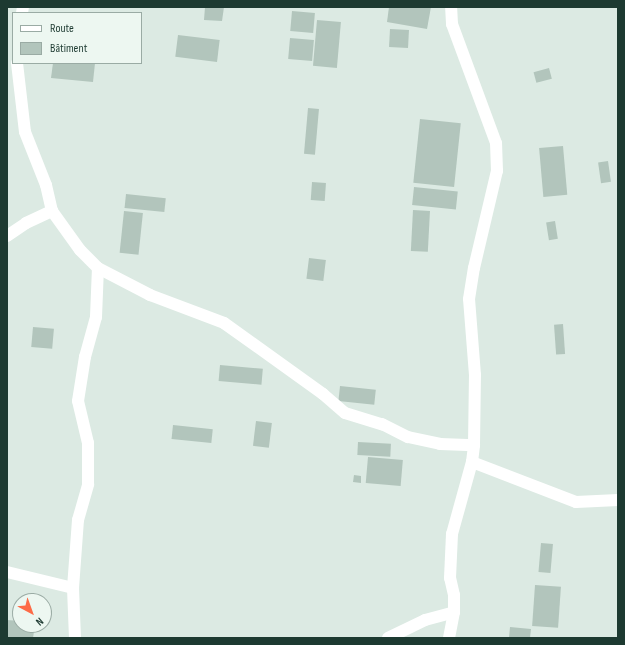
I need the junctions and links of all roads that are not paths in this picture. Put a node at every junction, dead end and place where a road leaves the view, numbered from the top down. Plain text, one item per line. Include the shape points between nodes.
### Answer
1 (451, 7) edge
2 (17, 64) edge
3 (52, 212) junction
4 (7, 236) edge
5 (98, 268) junction
6 (474, 445) junction
7 (472, 462) junction
8 (618, 500) edge
9 (7, 572) edge
10 (73, 588) junction
11 (454, 612) junction
12 (75, 638) edge
13 (388, 638) edge
14 (449, 638) edge

1 - 6 street via 452,24 496,143 497,171 469,298 475,375
2 - 3 street via 25,132 46,185
3 - 4 street via 26,223
3 - 5 street via 80,250
5 - 6 street via 150,295 224,323 323,394 345,413 382,424 408,437 440,444
5 - 10 street via 96,317 85,357 78,401 88,443 88,484 78,520
6 - 7 street
7 - 8 street via 576,502
7 - 11 street via 452,534 450,578
9 - 10 street
10 - 12 street
11 - 13 street via 425,620
11 - 14 street

